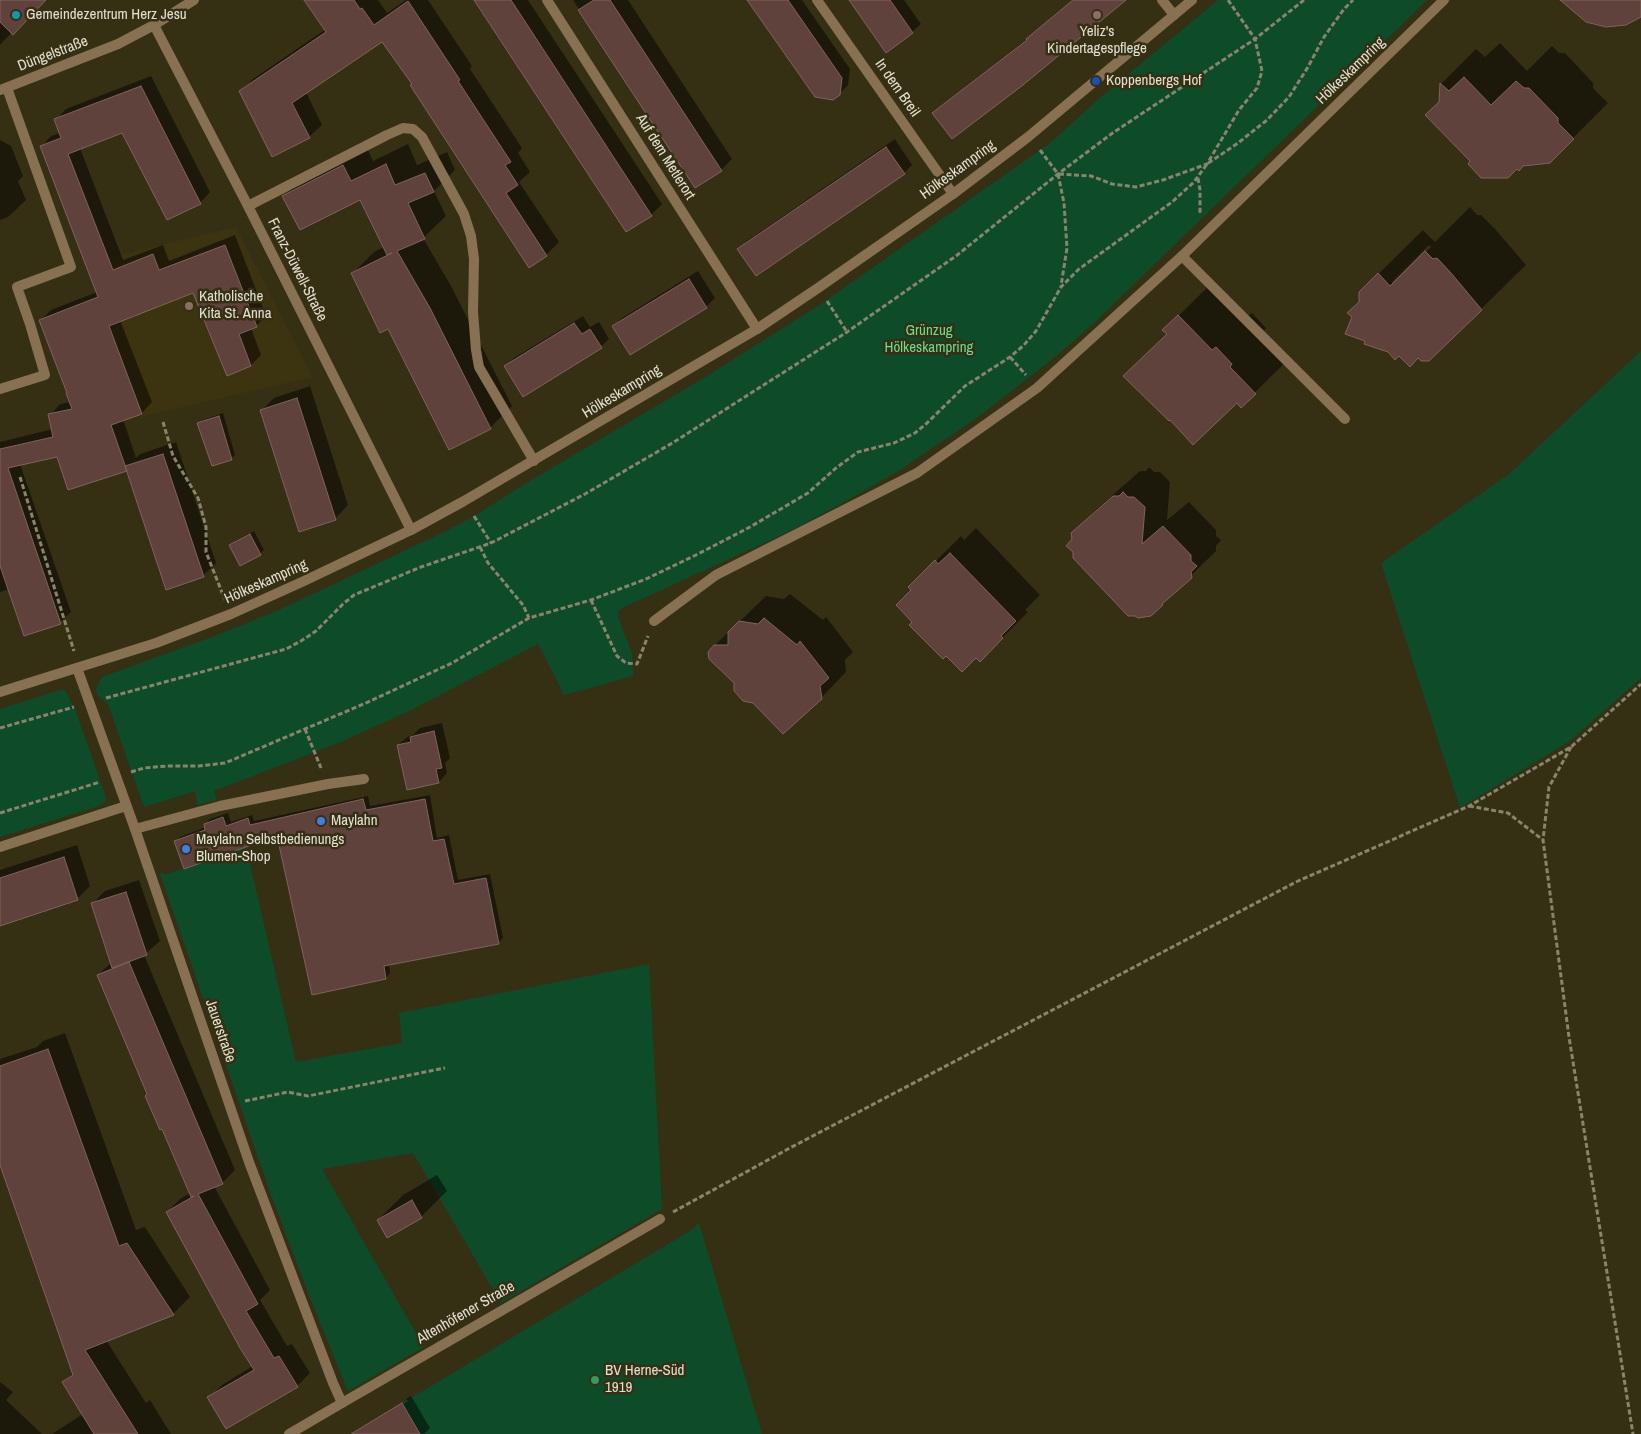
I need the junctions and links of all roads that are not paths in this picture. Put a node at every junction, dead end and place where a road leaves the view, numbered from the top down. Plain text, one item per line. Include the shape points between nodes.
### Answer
1 (194, 0) edge
2 (547, 0) edge
3 (816, 0) edge
4 (1162, 0) edge
5 (1192, 0) edge
6 (1444, 0) edge
7 (1174, 15) junction
8 (154, 25) junction
9 (3, 89) edge
10 (954, 194) junction
11 (248, 206) junction
12 (1182, 256) junction
13 (757, 329) junction
14 (0, 389) edge
15 (1345, 419) dead end
16 (534, 461) junction
17 (411, 530) junction
18 (654, 621) road end
19 (77, 668) junction
20 (0, 692) edge
21 (364, 779) dead end
22 (126, 806) junction
23 (135, 829) junction
24 (0, 847) edge
25 (660, 1219) road end
26 (342, 1402) junction
27 (289, 1434) edge

1 - 8 street, Düngelstraße
2 - 13 street, Auf dem Metlerort
3 - 10 street, In dem Breil
4 - 7 street
5 - 7 street, Hölkeskampring
6 - 12 street, Hölkeskampring
7 - 10 street, Hölkeskampring
8 - 9 street, Düngelstraße via 118,44
8 - 11 street, Franz-Düwell-Straße
9 - 14 street via 71,267 16,286 45,375
10 - 13 street, Hölkeskampring
11 - 16 street via 403,128 413,129 422,137 464,214 471,236 473,312 479,367
11 - 17 street, Franz-Düwell-Straße
12 - 15 street
12 - 18 street, Hölkeskampring via 1037,388 917,473 716,575
13 - 16 street, Hölkeskampring
16 - 17 street, Hölkeskampring
17 - 19 street, Hölkeskampring via 231,614
19 - 20 street, Hölkeskampring
19 - 22 street, Jauerstraße
21 - 23 street via 220,806
22 - 23 street, Jauerstraße
22 - 24 street
23 - 26 street, Jauerstraße via 249,1162
25 - 26 street, Altenhöfener Straße
26 - 27 street, Altenhöfener Straße

